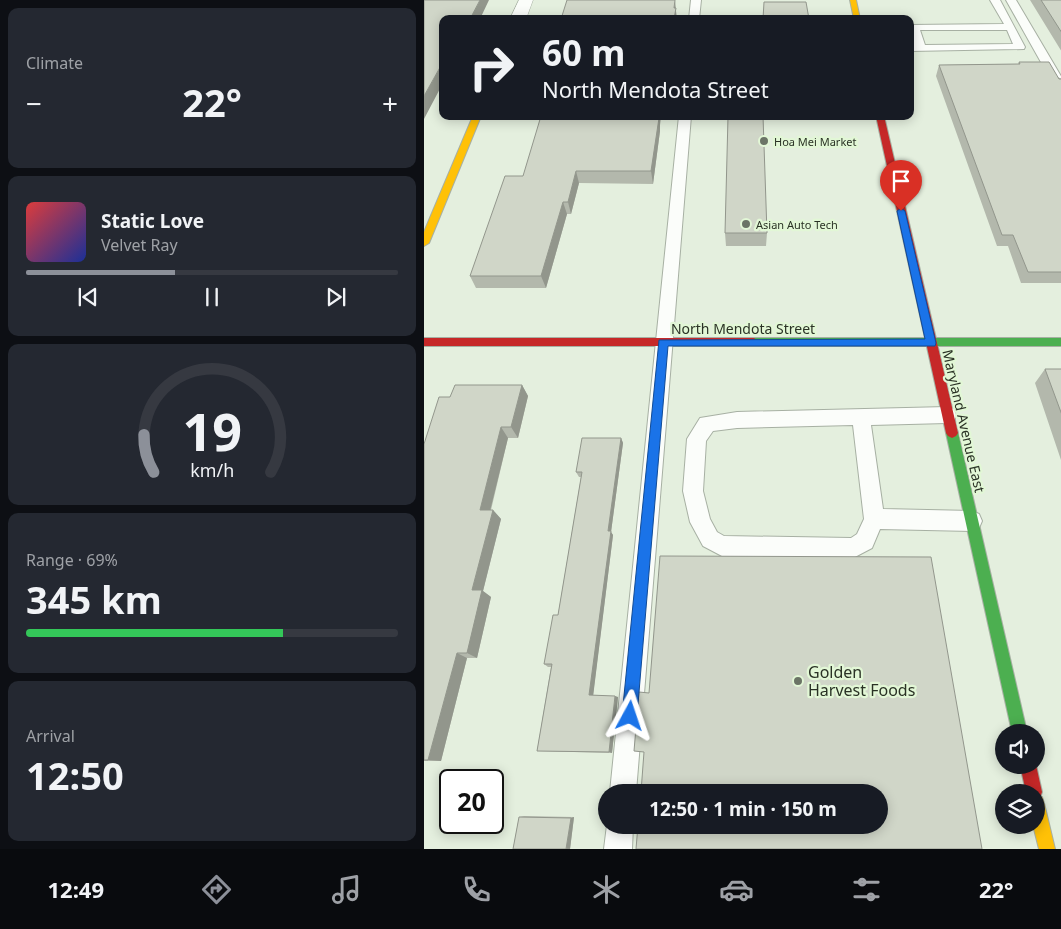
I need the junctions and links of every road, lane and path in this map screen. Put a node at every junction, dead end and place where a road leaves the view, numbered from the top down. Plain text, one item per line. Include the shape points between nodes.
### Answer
1 (526, 0) edge
2 (696, 0) edge
3 (853, 0) edge
4 (987, 0) edge
5 (995, 0) edge
6 (1011, 0) edge
7 (520, 15) edge
8 (694, 15) edge
9 (856, 15) edge
10 (1006, 26) junction
11 (915, 48) edge
12 (1061, 89) edge
13 (475, 120) edge
14 (684, 120) edge
15 (881, 120) edge
16 (424, 243) edge
17 (424, 342) edge
18 (663, 342) junction
19 (1061, 342) edge
20 (931, 343) junction
21 (947, 415) junction
22 (861, 418) junction
23 (874, 519) junction
24 (972, 521) junction
25 (1018, 724) edge
26 (624, 784) edge
27 (619, 834) edge
28 (1043, 834) edge
29 (618, 849) edge
30 (1047, 849) edge

1 - 7 street
2 - 8 lane
3 - 9 street
4 - 10 lane
5 - 10 lane
6 - 12 lane
10 - 11 lane via 914,27
10 - 11 lane via 1020,47
13 - 16 street
14 - 18 lane
15 - 20 street, Maryland Avenue East
17 - 18 street, North Mendota Street
18 - 20 street, North Mendota Street
18 - 26 lane
19 - 20 street, North Mendota Street
20 - 21 street, Maryland Avenue East
21 - 22 lane
21 - 24 street, Maryland Avenue East
22 - 23 lane
22 - 23 lane via 738,420 707,424 697,439 693,491 700,522 710,539 722,546 853,548 865,541
23 - 24 lane
24 - 25 street, Maryland Avenue East
27 - 29 lane
28 - 30 street

